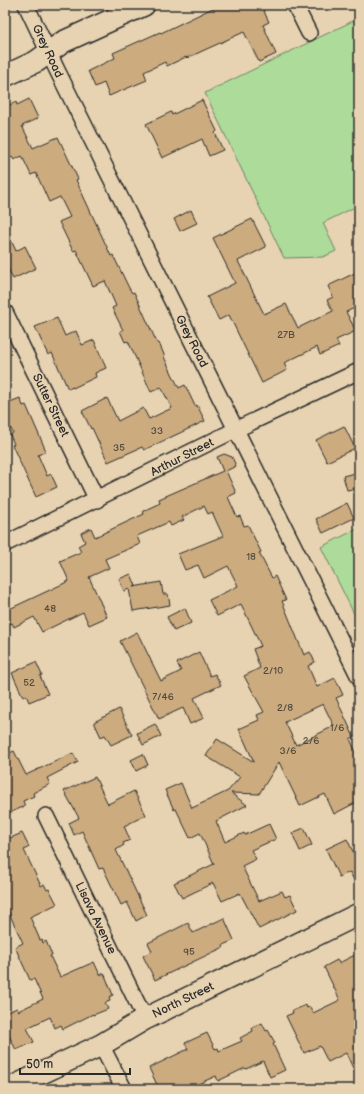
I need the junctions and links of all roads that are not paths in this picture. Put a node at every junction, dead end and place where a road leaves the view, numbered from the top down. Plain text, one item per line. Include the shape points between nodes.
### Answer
1 (26, 5) edge
2 (144, 5) edge
3 (295, 5) edge
4 (309, 33) dead end
5 (49, 52) junction
6 (5, 76) edge
7 (5, 312) edge
8 (359, 371) edge
9 (237, 430) junction
10 (97, 500) junction
11 (5, 544) edge
12 (359, 677) edge
13 (46, 816) dead end
14 (359, 914) edge
15 (145, 1019) junction
16 (101, 1045) junction
17 (8, 1089) edge
18 (124, 1089) edge

1 - 5 street, Grey Road
2 - 5 street via 63,42
3 - 4 street
5 - 6 street via 37,61
5 - 9 street, Grey Road
7 - 10 street, Sutter Street
8 - 9 street, Arthur Street
9 - 10 street, Arthur Street
9 - 12 street, Grey Road
10 - 11 street, Arthur Street
13 - 15 street, Lisava Avenue
14 - 15 street, North Street
15 - 16 street, North Street
16 - 17 street, North Street
16 - 18 street

